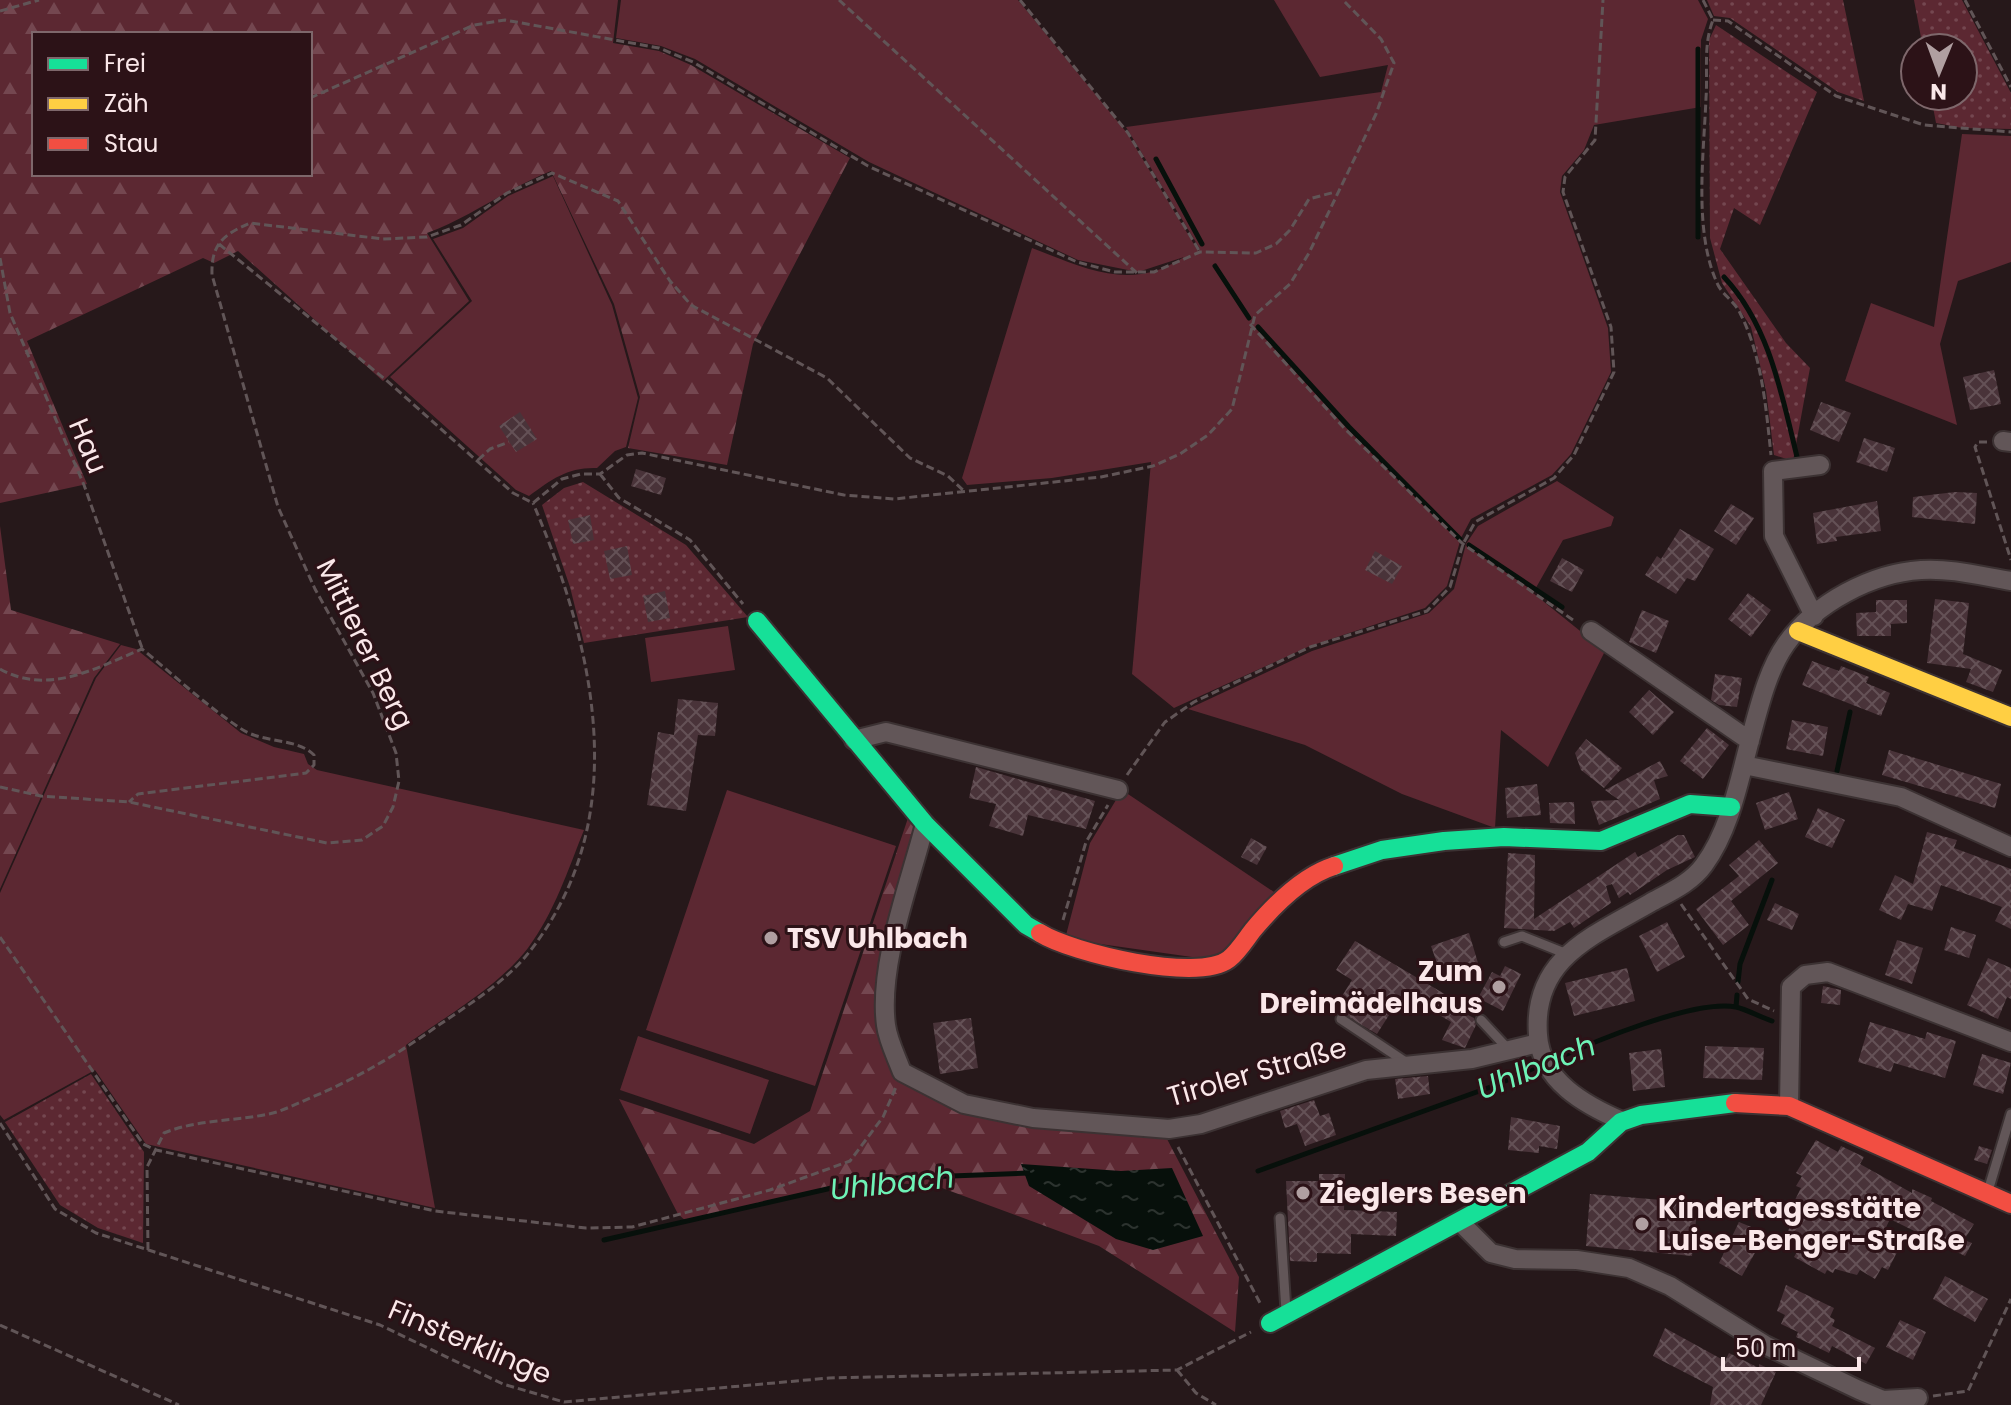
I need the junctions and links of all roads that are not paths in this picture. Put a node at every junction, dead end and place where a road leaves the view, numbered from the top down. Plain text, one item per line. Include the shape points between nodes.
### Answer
1 (1820, 465) dead end
2 (2011, 581) edge
3 (1814, 616) junction
4 (757, 621) road end
5 (1591, 631) road end
6 (1798, 631) junction
7 (2011, 717) edge
8 (854, 740) junction
9 (1750, 741) junction
10 (1744, 765) junction
11 (1118, 790) road end
12 (1731, 807) junction
13 (925, 824) junction
14 (2011, 847) edge
15 (1504, 942) dead end
16 (1567, 954) junction
17 (1341, 1019) dead end
18 (1481, 1020) dead end
19 (2011, 1042) edge
20 (1540, 1048) junction
21 (1509, 1050) junction
22 (1407, 1063) junction
23 (1789, 1106) junction
24 (2011, 1114) edge
25 (1622, 1121) junction
26 (1987, 1194) junction
27 (2011, 1204) edge
28 (1280, 1218) dead end
29 (1460, 1222) junction
30 (1278, 1318) joint
31 (1918, 1398) road end

1 - 3 street via 1773,471 1774,536
2 - 3 street via 1939,570 1908,572 1852,590
3 - 6 street
4 - 8 street
5 - 9 street
6 - 7 street
6 - 9 street via 1770,676
8 - 11 street via 886,732
8 - 13 street
9 - 10 street
10 - 12 street
10 - 14 street via 1901,797
12 - 13 street via 1690,804 1601,841 1504,837 1382,850 1323,869 1275,904 1229,959 1195,969 1098,956 1057,944 1026,925
12 - 16 street via 1703,867
13 - 22 street, Tiroler Straße via 896,932 886,1026 902,1072 964,1104 1033,1118 1169,1129 1201,1124 1366,1070
15 - 16 lane via 1522,936
16 - 20 street via 1544,983 1537,1014
17 - 22 lane
18 - 21 lane
19 - 23 street via 1828,972 1805,975 1791,987
20 - 21 street, Tiroler Straße
20 - 25 street via 1575,1098
21 - 22 street, Tiroler Straße via 1472,1059
23 - 25 street via 1730,1104
23 - 26 street
24 - 26 lane
25 - 29 street via 1588,1152
26 - 27 street
28 - 30 lane
29 - 30 street
29 - 31 street via 1491,1253 1629,1268 1670,1286 1765,1345 1859,1390 1883,1400

